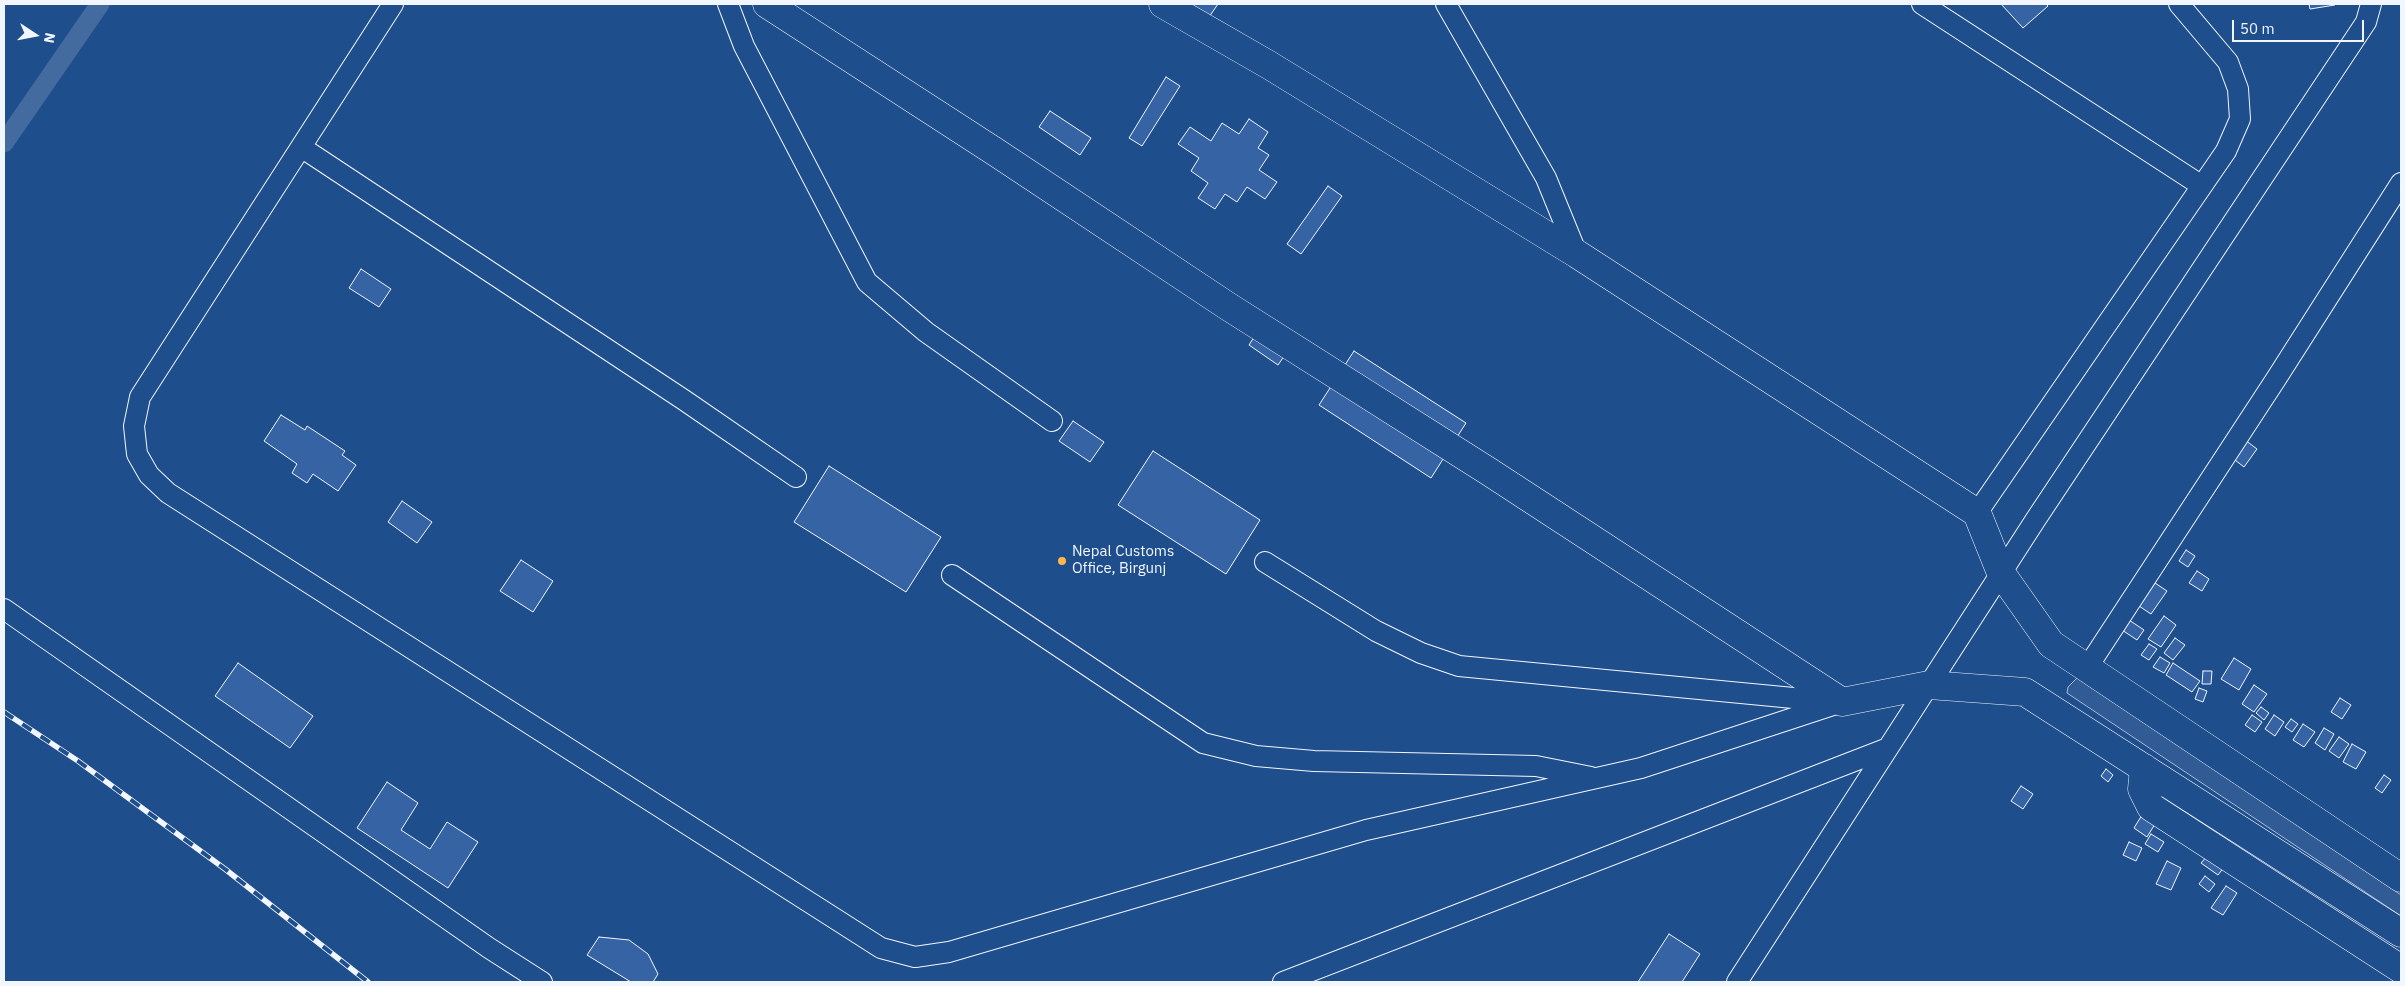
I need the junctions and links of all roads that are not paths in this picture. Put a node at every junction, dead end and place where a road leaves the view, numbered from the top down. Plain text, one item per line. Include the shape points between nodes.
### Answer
1 (393, 4) edge
2 (728, 4) edge
3 (767, 4) edge
4 (1163, 4) edge
5 (1446, 4) edge
6 (1922, 4) edge
7 (2179, 4) edge
8 (2371, 4) edge
9 (301, 146) junction
10 (2401, 183) edge
11 (2202, 186) junction
12 (1578, 254) junction
13 (1052, 421) dead end
14 (796, 477) dead end
15 (1977, 513) junction
16 (1265, 562) dead end
17 (2001, 573) junction
18 (952, 575) dead end
19 (4, 609) edge
20 (2087, 668) junction
21 (1929, 685) junction
22 (1842, 702) junction
23 (1888, 748) junction
24 (2144, 768) junction
25 (1598, 778) junction
26 (2401, 878) edge
27 (2401, 933) edge
28 (2401, 969) edge
29 (542, 982) edge
30 (1283, 982) edge
31 (1738, 982) edge

1 - 9 street
2 - 13 street via 744,46 867,282 926,332
3 - 22 highway via 1229,307
4 - 12 highway via 1268,64
5 - 12 street via 1546,178
6 - 11 street
7 - 11 street via 2228,62 2238,89 2240,119 2226,151
8 - 17 street via 2366,22
9 - 14 street
9 - 25 street via 140,397 134,426 137,454 149,475 168,493 881,948 915,957 949,952 1366,830
10 - 20 street
11 - 15 street
12 - 15 highway
15 - 17 highway
16 - 22 street via 1376,631 1421,653 1460,666
17 - 20 highway via 2052,644
17 - 21 street
18 - 25 street via 1203,742 1256,756 1314,761 1536,766
19 - 29 street via 481,943
20 - 26 highway
21 - 22 highway
21 - 23 street
21 - 24 highway via 2025,692
22 - 25 street via 1641,768
23 - 30 street
23 - 31 street
24 - 27 highway
24 - 28 highway via 2142,789 2151,807

